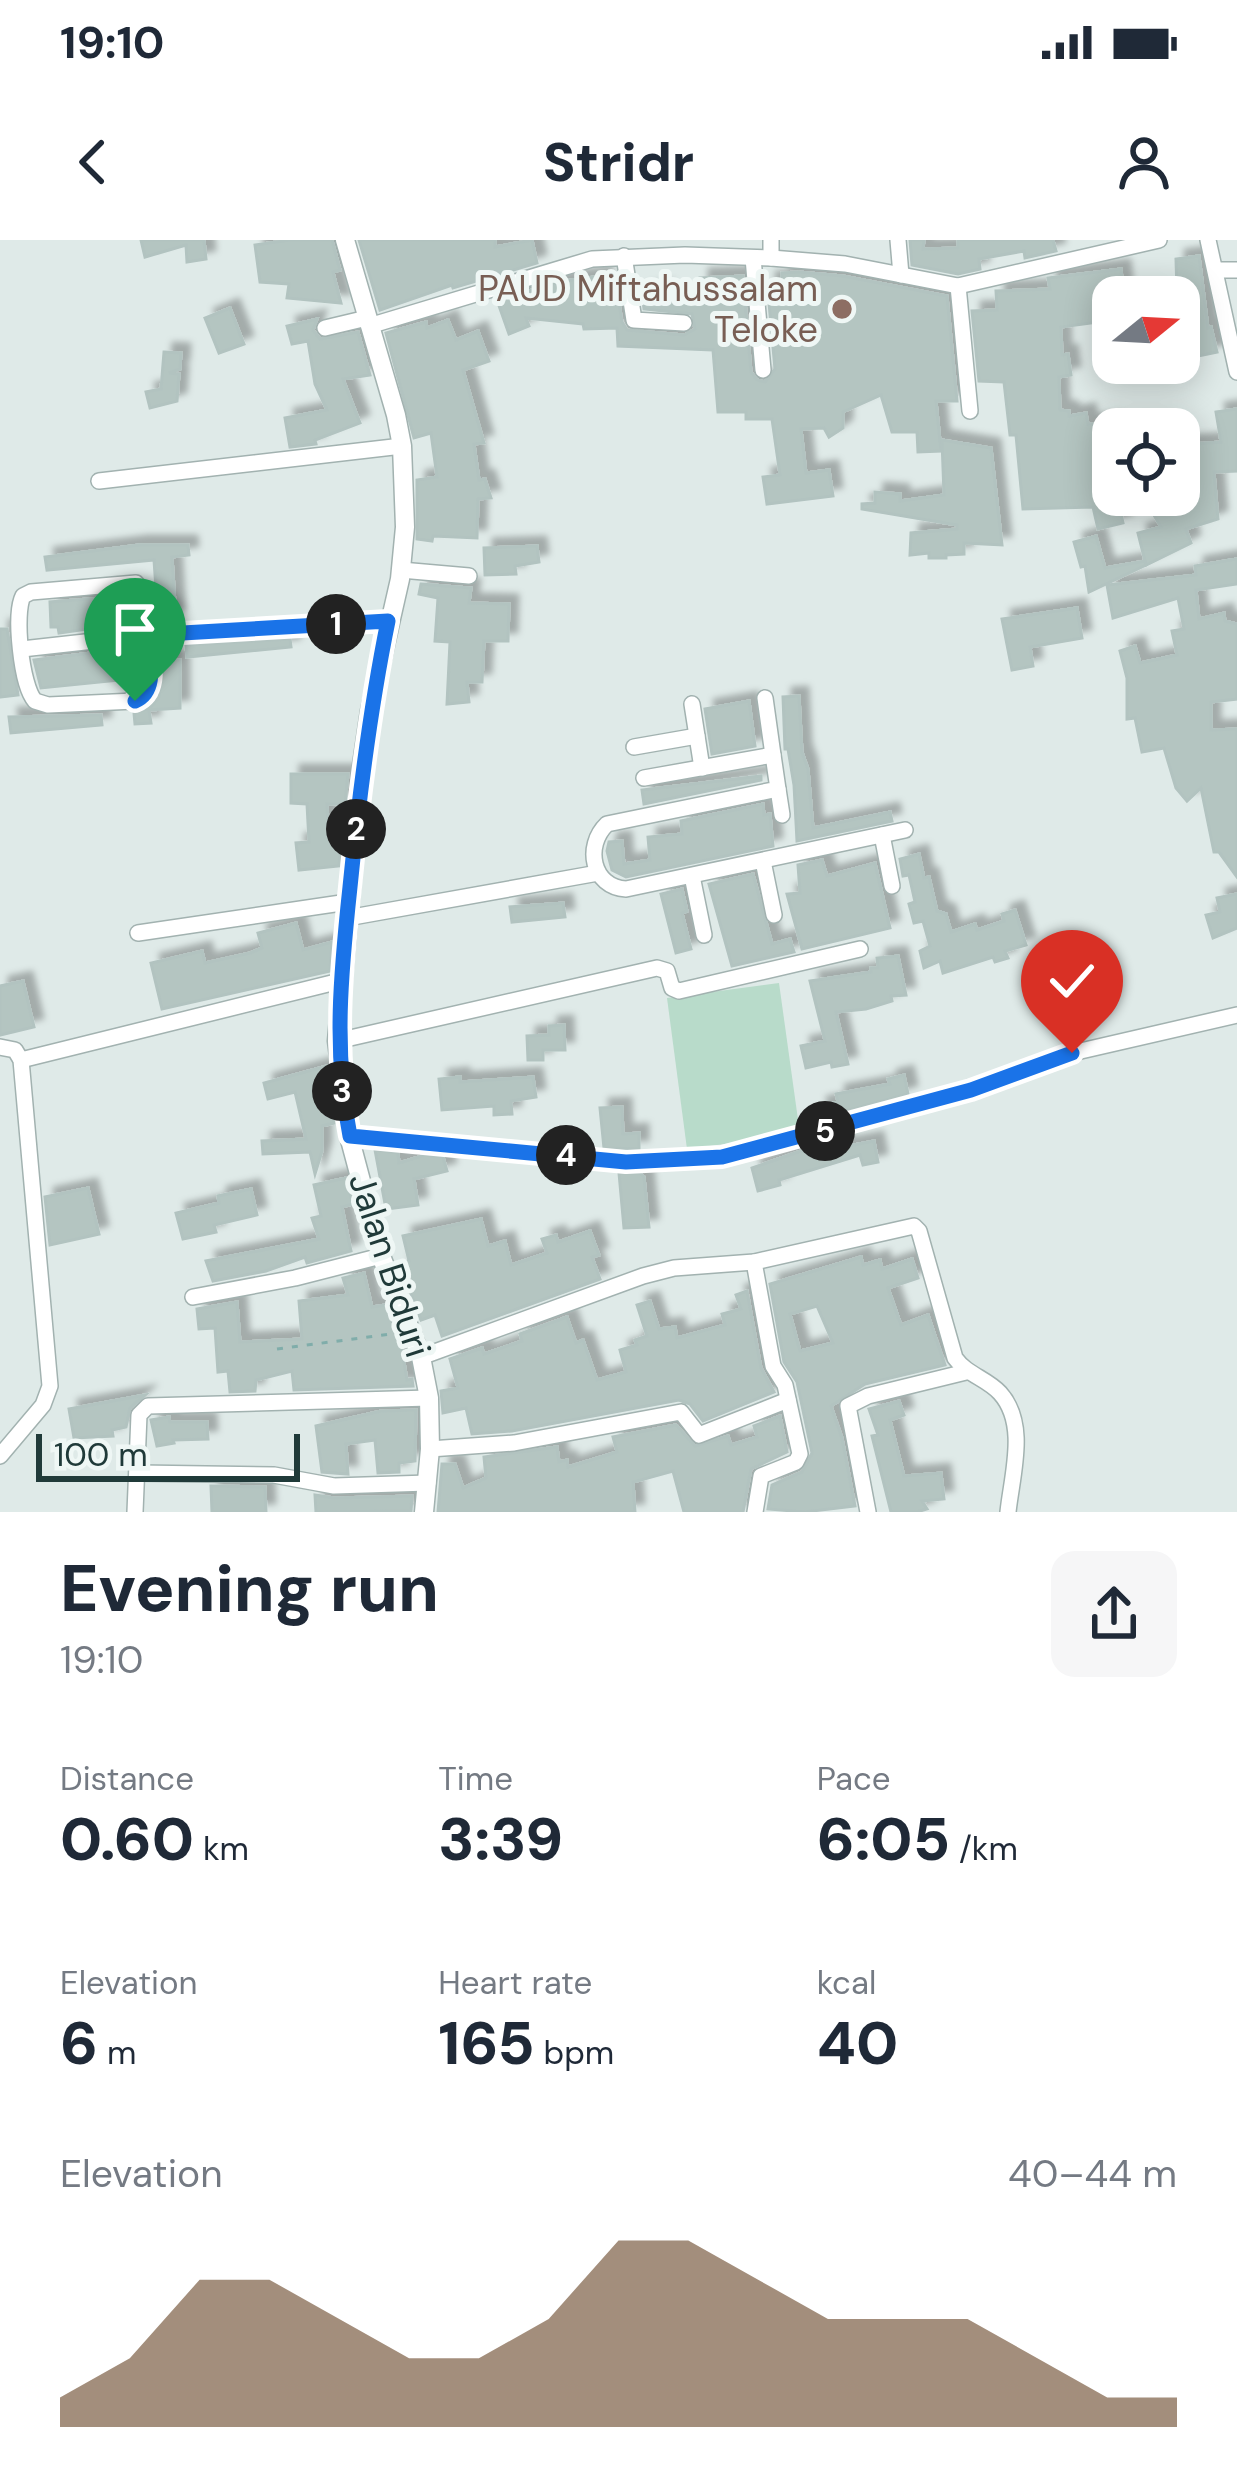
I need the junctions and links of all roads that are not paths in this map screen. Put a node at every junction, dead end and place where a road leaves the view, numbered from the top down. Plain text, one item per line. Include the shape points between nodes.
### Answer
1 (345, 240) edge
2 (771, 240) edge
3 (898, 240) edge
4 (1159, 240) edge
5 (1208, 240) edge
6 (1110, 244) edge
7 (624, 256) junction
8 (753, 258) junction
9 (771, 258) junction
10 (1217, 270) junction
11 (1237, 270) edge
12 (901, 275) junction
13 (958, 286) junction
14 (368, 322) junction
15 (684, 323) dead end
16 (325, 328) dead end
17 (764, 370) dead end
18 (1237, 372) edge
19 (970, 411) dead end
20 (402, 446) junction
21 (99, 481) dead end
22 (401, 570) junction
23 (470, 576) dead end
24 (388, 621) junction
25 (148, 635) junction
26 (22, 649) junction
27 (765, 698) dead end
28 (692, 704) dead end
29 (697, 736) junction
30 (634, 747) dead end
31 (773, 755) junction
32 (702, 768) junction
33 (644, 778) dead end
34 (778, 789) junction
35 (782, 815) dead end
36 (905, 830) dead end
37 (883, 835) junction
38 (763, 861) junction
39 (598, 874) junction
40 (692, 875) junction
41 (892, 886) dead end
42 (347, 910) junction
43 (774, 915) dead end
44 (138, 933) dead end
45 (704, 935) dead end
46 (860, 950) dead end
47 (340, 981) junction
48 (1237, 1015) edge
49 (337, 1041) junction
50 (0, 1047) edge
51 (21, 1060) junction
52 (350, 1136) junction
53 (381, 1256) junction
54 (754, 1262) junction
55 (193, 1297) dead end
56 (421, 1357) junction
57 (966, 1372) junction
58 (429, 1398) junction
59 (788, 1400) junction
60 (430, 1449) junction
61 (0, 1456) edge
62 (140, 1474) junction
63 (428, 1483) junction
64 (135, 1512) edge
65 (424, 1512) edge
66 (755, 1512) edge
67 (868, 1512) edge
68 (1008, 1512) edge

1 - 14 street, Jalan Biduri
2 - 9 street
3 - 12 street
4 - 6 street
5 - 10 street
6 - 13 street
7 - 8 street
7 - 14 street via 576,261
7 - 15 street via 634,320
8 - 9 street
8 - 17 street
9 - 12 street
10 - 11 street
10 - 18 street
12 - 13 street
13 - 19 street
14 - 16 street
14 - 20 street, Jalan Biduri
20 - 21 street
20 - 22 street, Jalan Biduri
22 - 23 street
22 - 24 street, Jalan Biduri
24 - 25 street
24 - 42 street, Jalan Biduri
25 - 26 street
25 - 26 street via 136,583 31,592 18,607
25 - 26 street via 151,687 135,701 41,704 28,693
27 - 31 street
28 - 29 street
29 - 30 street
29 - 32 street
31 - 32 street
31 - 34 street
32 - 33 street
34 - 35 street
34 - 39 street via 607,824 593,849
36 - 37 street
37 - 38 street
37 - 41 street
38 - 40 street
38 - 43 street
39 - 40 street via 626,890
39 - 42 street
40 - 45 street
42 - 44 street
42 - 47 street, Jalan Biduri
46 - 49 street via 679,991 658,968
47 - 49 street, Jalan Biduri
47 - 51 street
48 - 52 street via 1072,1053 971,1090 722,1157 626,1162
49 - 52 street, Jalan Biduri
50 - 51 street
51 - 61 street via 50,1386 44,1405
52 - 53 street, Jalan Biduri
53 - 55 street
53 - 56 street, Jalan Biduri
54 - 56 street via 643,1276
54 - 57 street via 914,1226
54 - 59 street via 773,1366
56 - 58 street, Jalan Biduri
57 - 67 street via 850,1403
57 - 68 street via 1001,1395 1015,1422
58 - 60 street, Jalan Biduri
58 - 62 street via 148,1406 140,1415
59 - 60 street via 699,1435 682,1412 514,1443
59 - 66 street via 800,1458 760,1476
60 - 63 street, Jalan Biduri
62 - 63 street
62 - 64 street
63 - 65 street, Jalan Biduri

